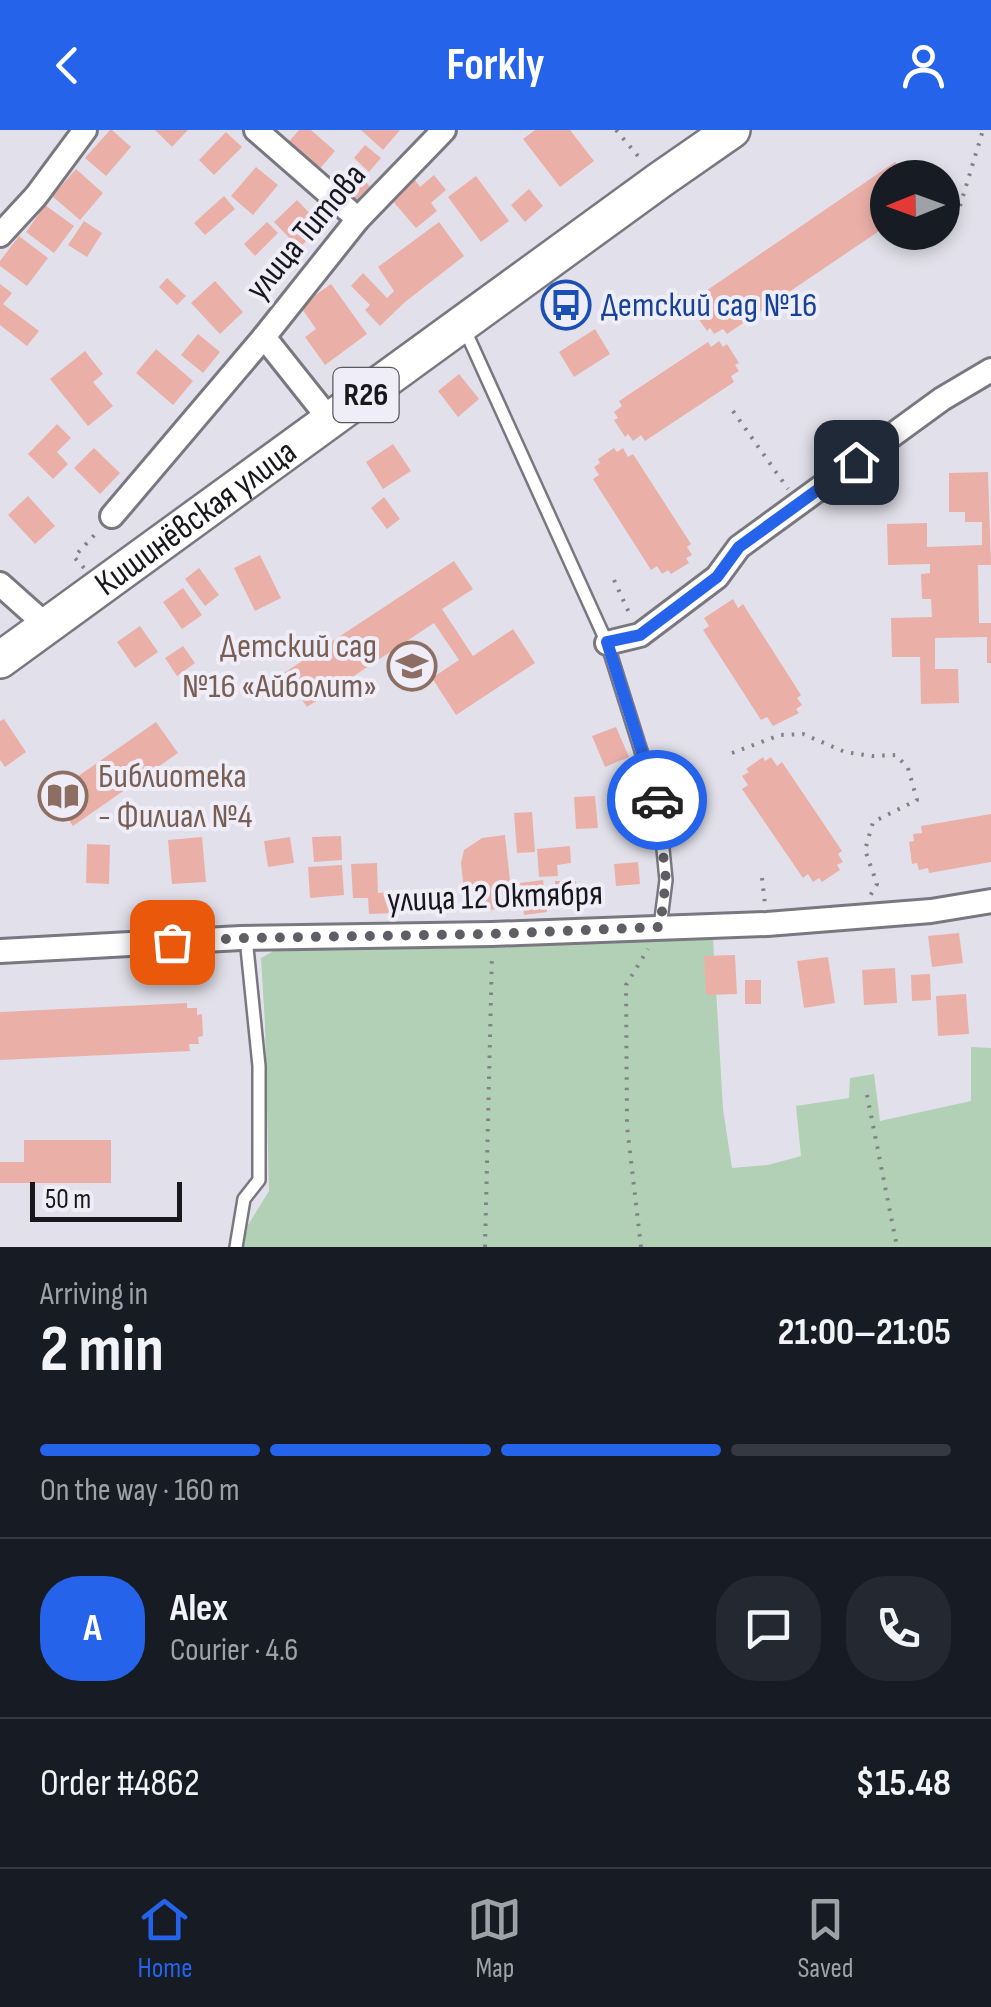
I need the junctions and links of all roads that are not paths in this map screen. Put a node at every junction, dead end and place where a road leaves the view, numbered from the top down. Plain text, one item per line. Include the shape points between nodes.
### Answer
1 (85, 130) edge
2 (256, 130) edge
3 (444, 130) edge
4 (732, 130) edge
5 (358, 219) junction
6 (0, 235) edge
7 (462, 324) junction
8 (264, 337) junction
9 (991, 370) edge
10 (330, 420) junction
11 (112, 516) road end
12 (0, 584) edge
13 (46, 625) junction
14 (607, 642) junction
15 (0, 660) edge
16 (991, 901) edge
17 (660, 927) junction
18 (246, 938) junction
19 (0, 951) edge
20 (236, 1247) edge

1 - 6 street
2 - 5 street
3 - 5 street, улица Титова
4 - 7 main road, Кишинёвская улица / R26
5 - 8 street, улица Титова
7 - 10 main road, Кишинёвская улица / R26
7 - 14 lane
8 - 10 street, улица Титова
8 - 11 street, улица Титова
9 - 14 street via 942,398 739,547 717,577 640,635
10 - 13 main road, Кишинёвская улица / R26
12 - 13 street
13 - 15 main road, Кишинёвская улица / R26
14 - 17 lane via 659,808 666,880
16 - 17 street, улица 12 Октября via 930,912
17 - 18 street, улица 12 Октября
18 - 19 street, улица 12 Октября
18 - 20 lane via 259,1066 259,1180 244,1200

